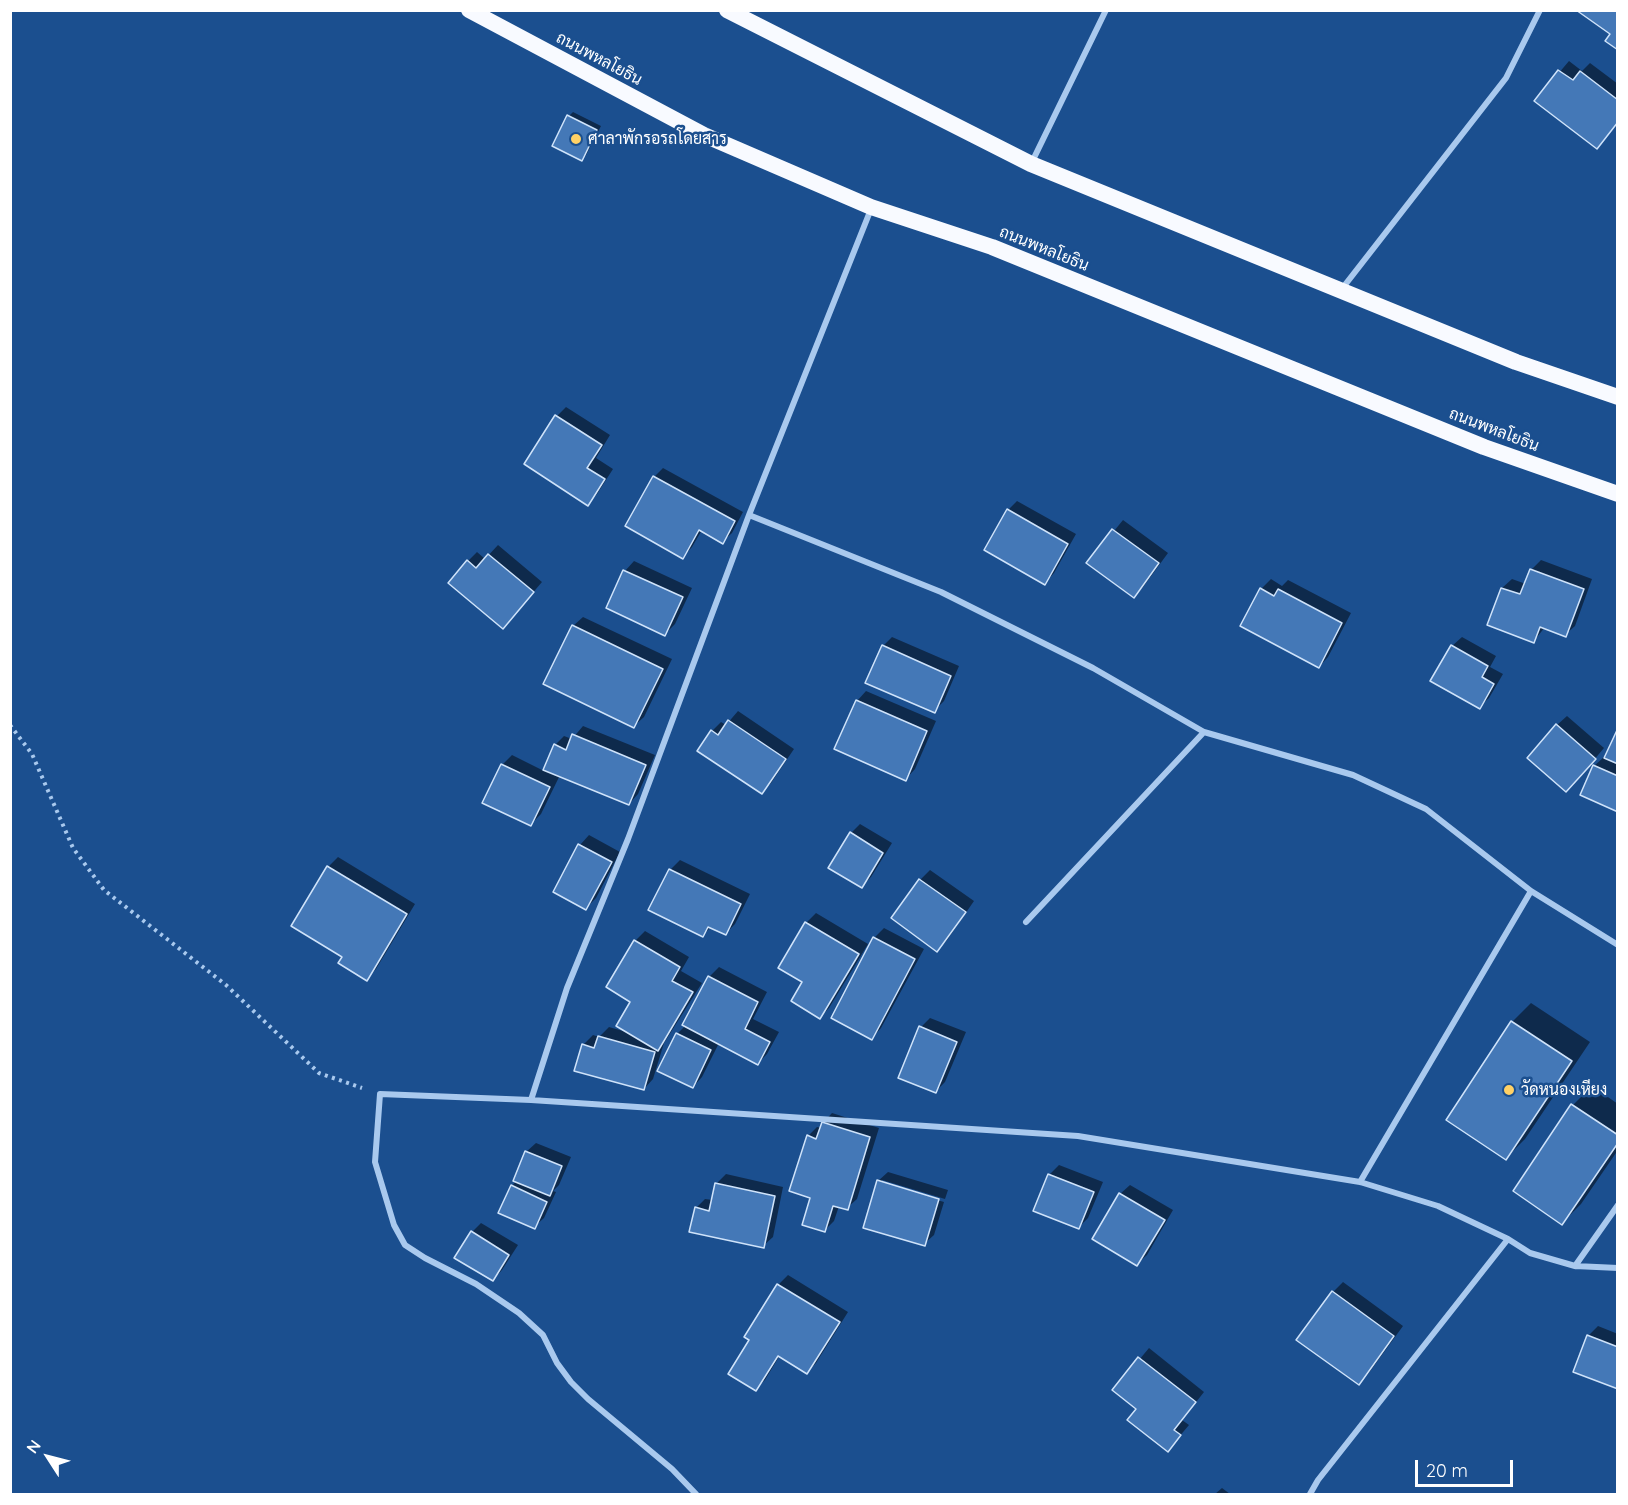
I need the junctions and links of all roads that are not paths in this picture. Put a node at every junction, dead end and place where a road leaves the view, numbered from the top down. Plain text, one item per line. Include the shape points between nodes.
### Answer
1 (469, 10) edge
2 (727, 10) edge
3 (1106, 10) edge
4 (1540, 10) edge
5 (1031, 164) junction
6 (871, 207) junction
7 (1340, 290) junction
8 (1617, 397) edge
9 (1617, 494) edge
10 (749, 515) junction
11 (1204, 732) junction
12 (1532, 891) junction
13 (1026, 922) dead end
14 (1617, 945) edge
15 (531, 1100) junction
16 (1360, 1182) junction
17 (1617, 1205) edge
18 (1508, 1239) junction
19 (1575, 1266) junction
20 (1617, 1268) edge
21 (696, 1494) edge
22 (1310, 1494) edge

1 - 6 highway, ถนนพหลโยธิน via 704,135
2 - 5 highway
3 - 5 street
4 - 7 street via 1506,78
5 - 7 highway
6 - 9 highway, ถนนพหลโยธิน via 992,247 1484,447
6 - 10 street
7 - 8 highway via 1516,362
10 - 11 street via 941,592 1093,668
10 - 15 street via 628,839 567,988
11 - 12 street via 1353,775 1426,808
11 - 13 street
12 - 14 street
12 - 16 street
15 - 16 street via 1078,1136
15 - 21 street via 380,1094 375,1162 394,1225 405,1245 519,1313 543,1335 556,1363 588,1400 672,1469
16 - 18 street via 1438,1206
17 - 19 street
18 - 19 street via 1530,1253
18 - 22 street
19 - 20 street

